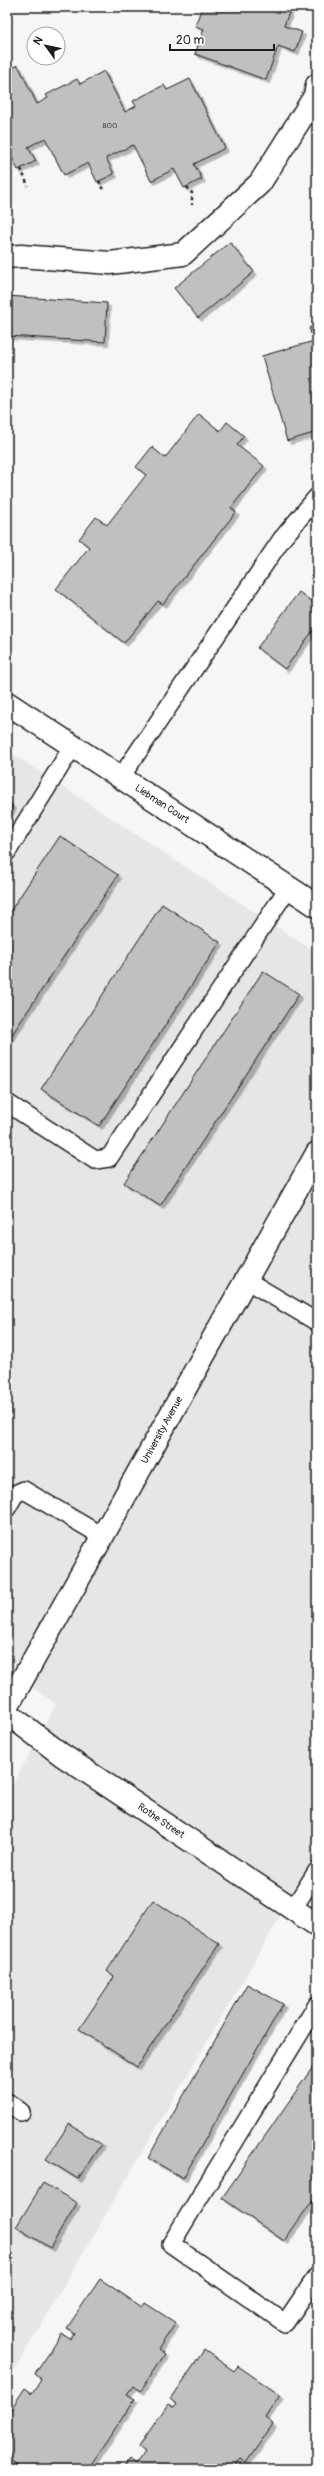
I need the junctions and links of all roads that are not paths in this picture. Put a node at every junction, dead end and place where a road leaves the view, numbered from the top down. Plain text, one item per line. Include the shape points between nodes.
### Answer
1 (317, 85) edge
2 (7, 257) edge
3 (317, 497) edge
4 (7, 703) edge
5 (73, 746) junction
6 (121, 777) junction
7 (7, 852) edge
8 (288, 888) junction
9 (317, 906) edge
10 (7, 1103) edge
11 (317, 1153) edge
12 (246, 1280) junction
13 (317, 1322) edge
14 (7, 1508) edge
15 (102, 1536) junction
16 (7, 1707) edge
17 (7, 1713) edge
18 (317, 1871) edge
19 (293, 1909) junction
20 (317, 1925) edge
21 (317, 2005) edge
22 (7, 2102) edge
23 (21, 2112) dead end
24 (317, 2276) edge

1 - 2 street via 315,96 260,183 183,254 110,263
3 - 6 lane via 281,540
4 - 5 street, Liebman Court
5 - 6 street, Liebman Court
5 - 7 lane
6 - 8 street, Liebman Court
8 - 9 street, Liebman Court
8 - 10 lane via 109,1158 95,1160
11 - 12 street, University Avenue
12 - 13 lane
12 - 15 street, University Avenue
14 - 15 lane via 15,1494 24,1490
15 - 16 street, University Avenue
17 - 19 street, Rothe Street via 62,1755
18 - 19 lane
19 - 20 street, Rothe Street
21 - 24 lane via 171,2244 286,2323
22 - 23 lane

